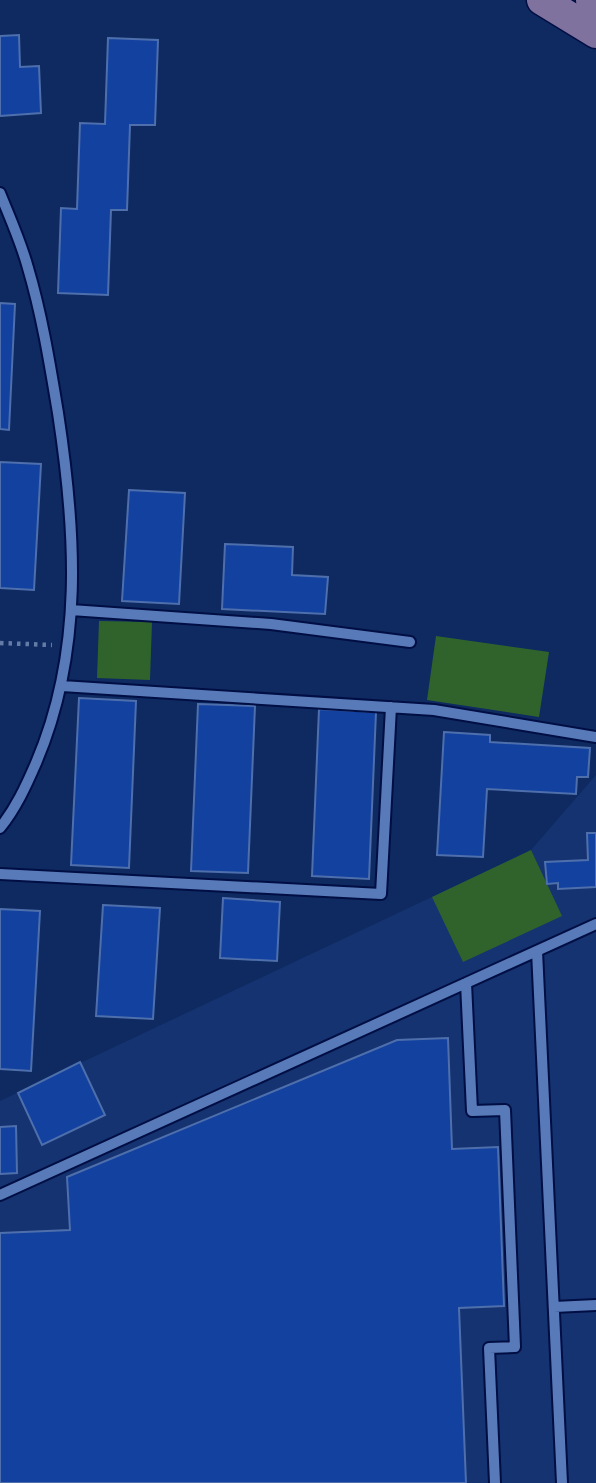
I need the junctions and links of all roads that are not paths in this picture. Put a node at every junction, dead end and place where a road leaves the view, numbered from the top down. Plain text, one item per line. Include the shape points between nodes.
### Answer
1 (542, 0) edge
2 (592, 0) edge
3 (596, 3) edge
4 (596, 33) edge
5 (0, 193) edge
6 (71, 610) junction
7 (410, 642) dead end
8 (62, 685) junction
9 (391, 707) junction
10 (596, 737) edge
11 (0, 828) edge
12 (0, 874) edge
13 (596, 924) edge
14 (537, 951) junction
15 (466, 983) junction
16 (0, 1195) edge
17 (596, 1305) edge
18 (554, 1307) junction
19 (495, 1483) edge
20 (562, 1483) edge

1 - 4 main road
2 - 3 main road
5 - 6 lane via 29,268 52,374 71,514
6 - 7 lane via 271,624
6 - 8 lane
8 - 9 lane
8 - 11 lane via 32,772
9 - 10 lane
9 - 12 lane via 381,894
13 - 14 lane
14 - 15 lane
14 - 18 lane
15 - 16 lane
15 - 19 lane via 472,1111 505,1110 515,1347 489,1348
17 - 18 lane
18 - 20 lane

